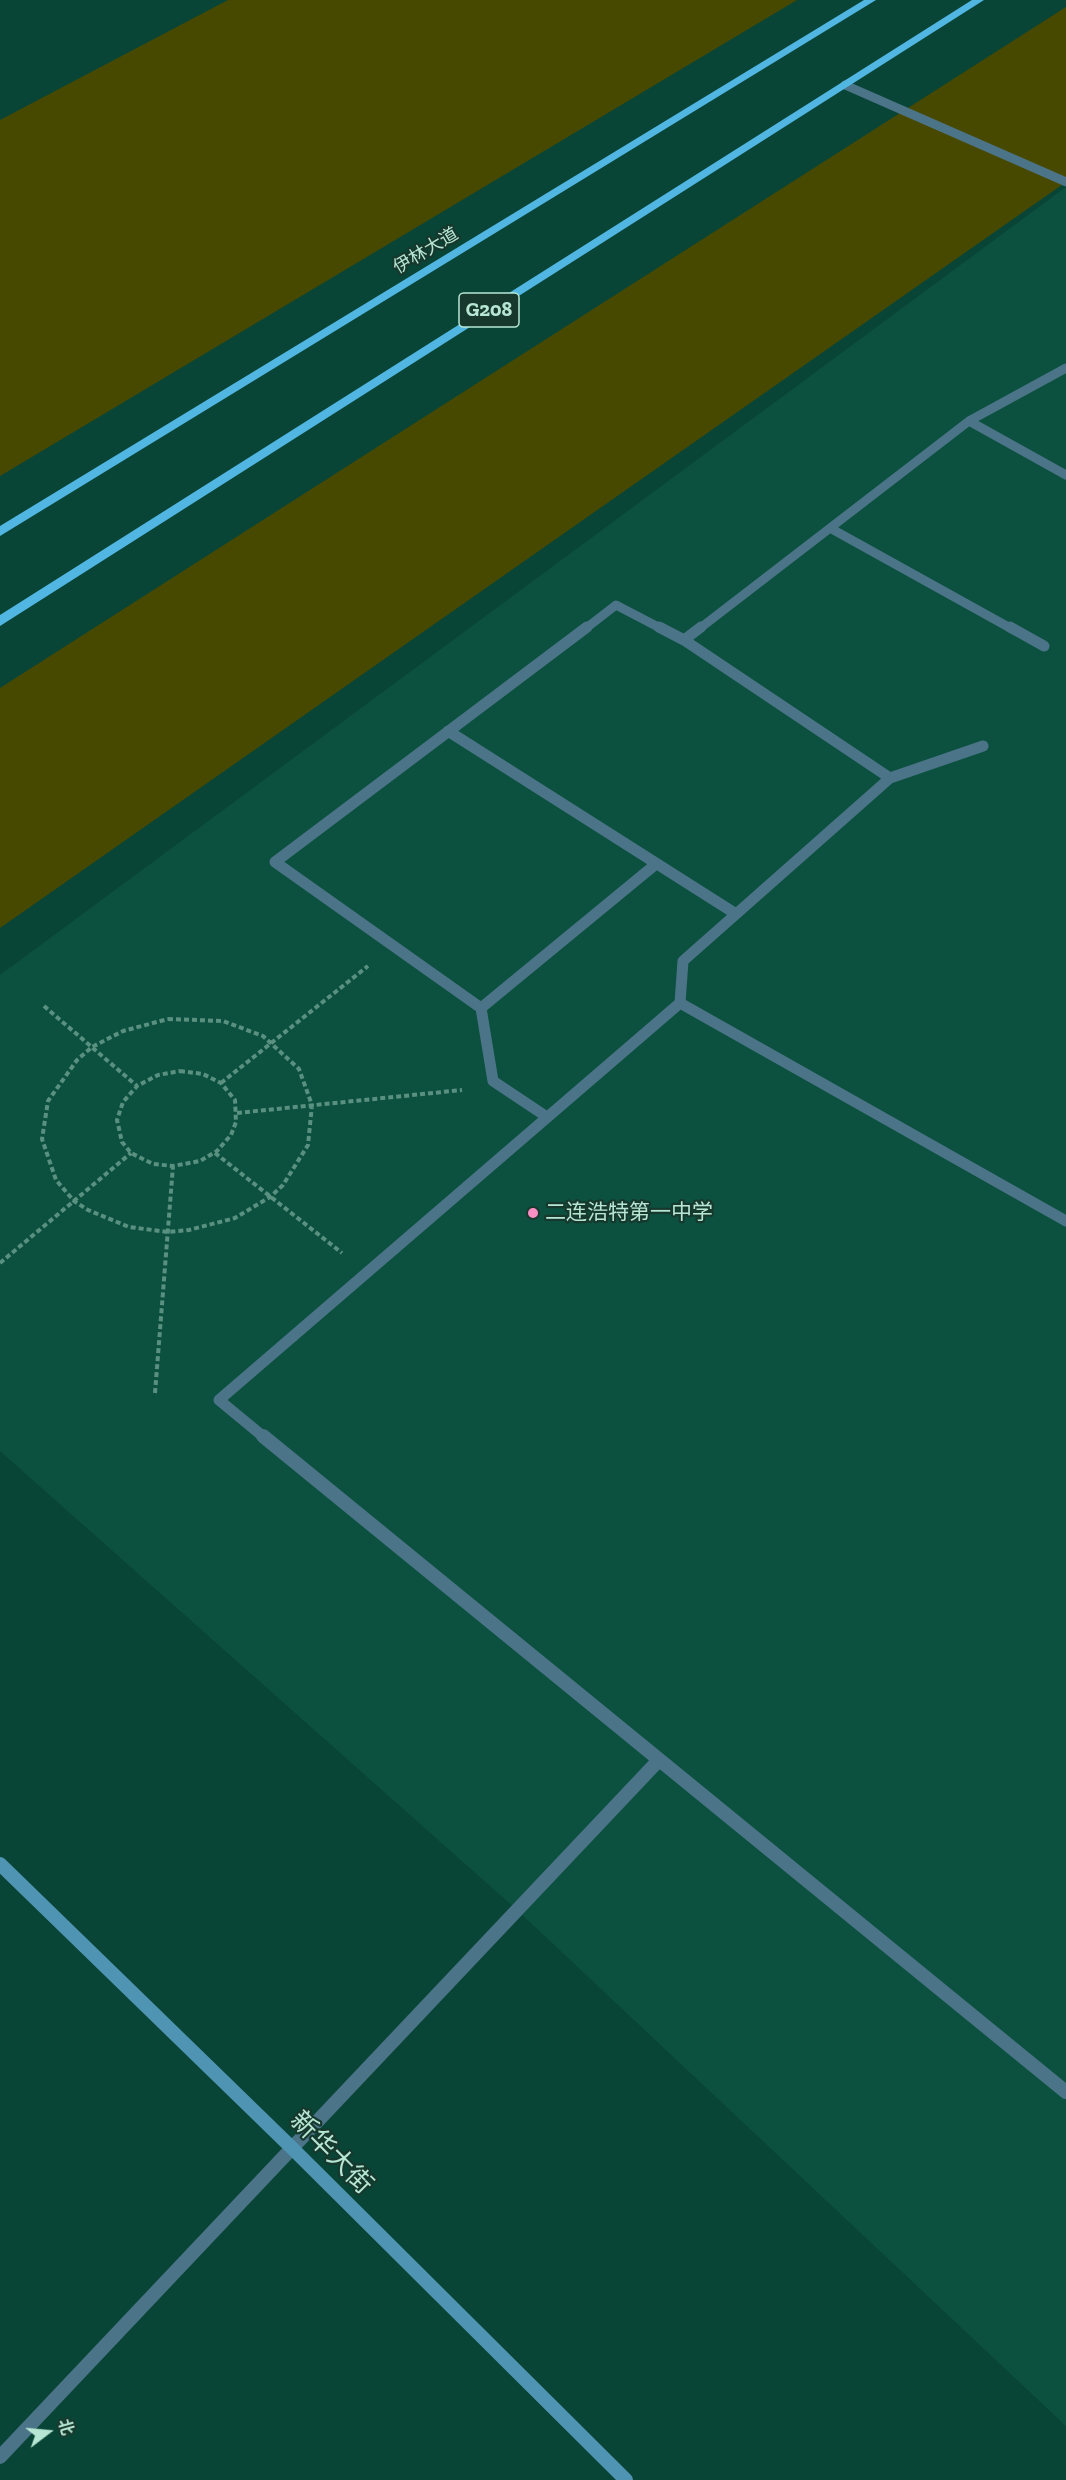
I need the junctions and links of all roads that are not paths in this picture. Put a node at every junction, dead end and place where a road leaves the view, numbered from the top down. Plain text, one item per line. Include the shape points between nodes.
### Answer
1 (871, 0) edge
2 (979, 0) edge
3 (845, 84) junction
4 (1066, 182) edge
5 (1066, 368) edge
6 (969, 421) junction
7 (1066, 475) edge
8 (830, 528) junction
9 (0, 532) edge
10 (0, 621) edge
11 (684, 640) junction
12 (1044, 646) dead end
13 (448, 731) junction
14 (983, 746) dead end
15 (890, 778) junction
16 (656, 864) junction
17 (736, 914) junction
18 (680, 1003) junction
19 (481, 1008) junction
20 (547, 1117) junction
21 (1065, 1218) edge
22 (659, 1760) junction
23 (0, 1864) edge
24 (1066, 2092) edge
25 (292, 2148) junction
26 (0, 2457) edge
27 (626, 2480) edge

1 - 9 highway, 伊林大道
2 - 3 highway, G208
3 - 4 lane
3 - 10 highway, G208
5 - 6 lane
6 - 7 lane
6 - 8 lane
8 - 11 lane
8 - 12 lane
11 - 13 lane via 615,605
11 - 15 lane
13 - 16 lane
13 - 19 lane via 275,862
14 - 15 lane
15 - 17 lane
16 - 17 lane
16 - 19 lane
17 - 18 lane via 683,961
18 - 20 lane
18 - 21 lane
19 - 20 lane via 493,1081
20 - 22 lane via 219,1400
22 - 24 lane
22 - 25 lane
23 - 25 main road, 新华大街
25 - 26 lane
25 - 27 main road, 新华大街

